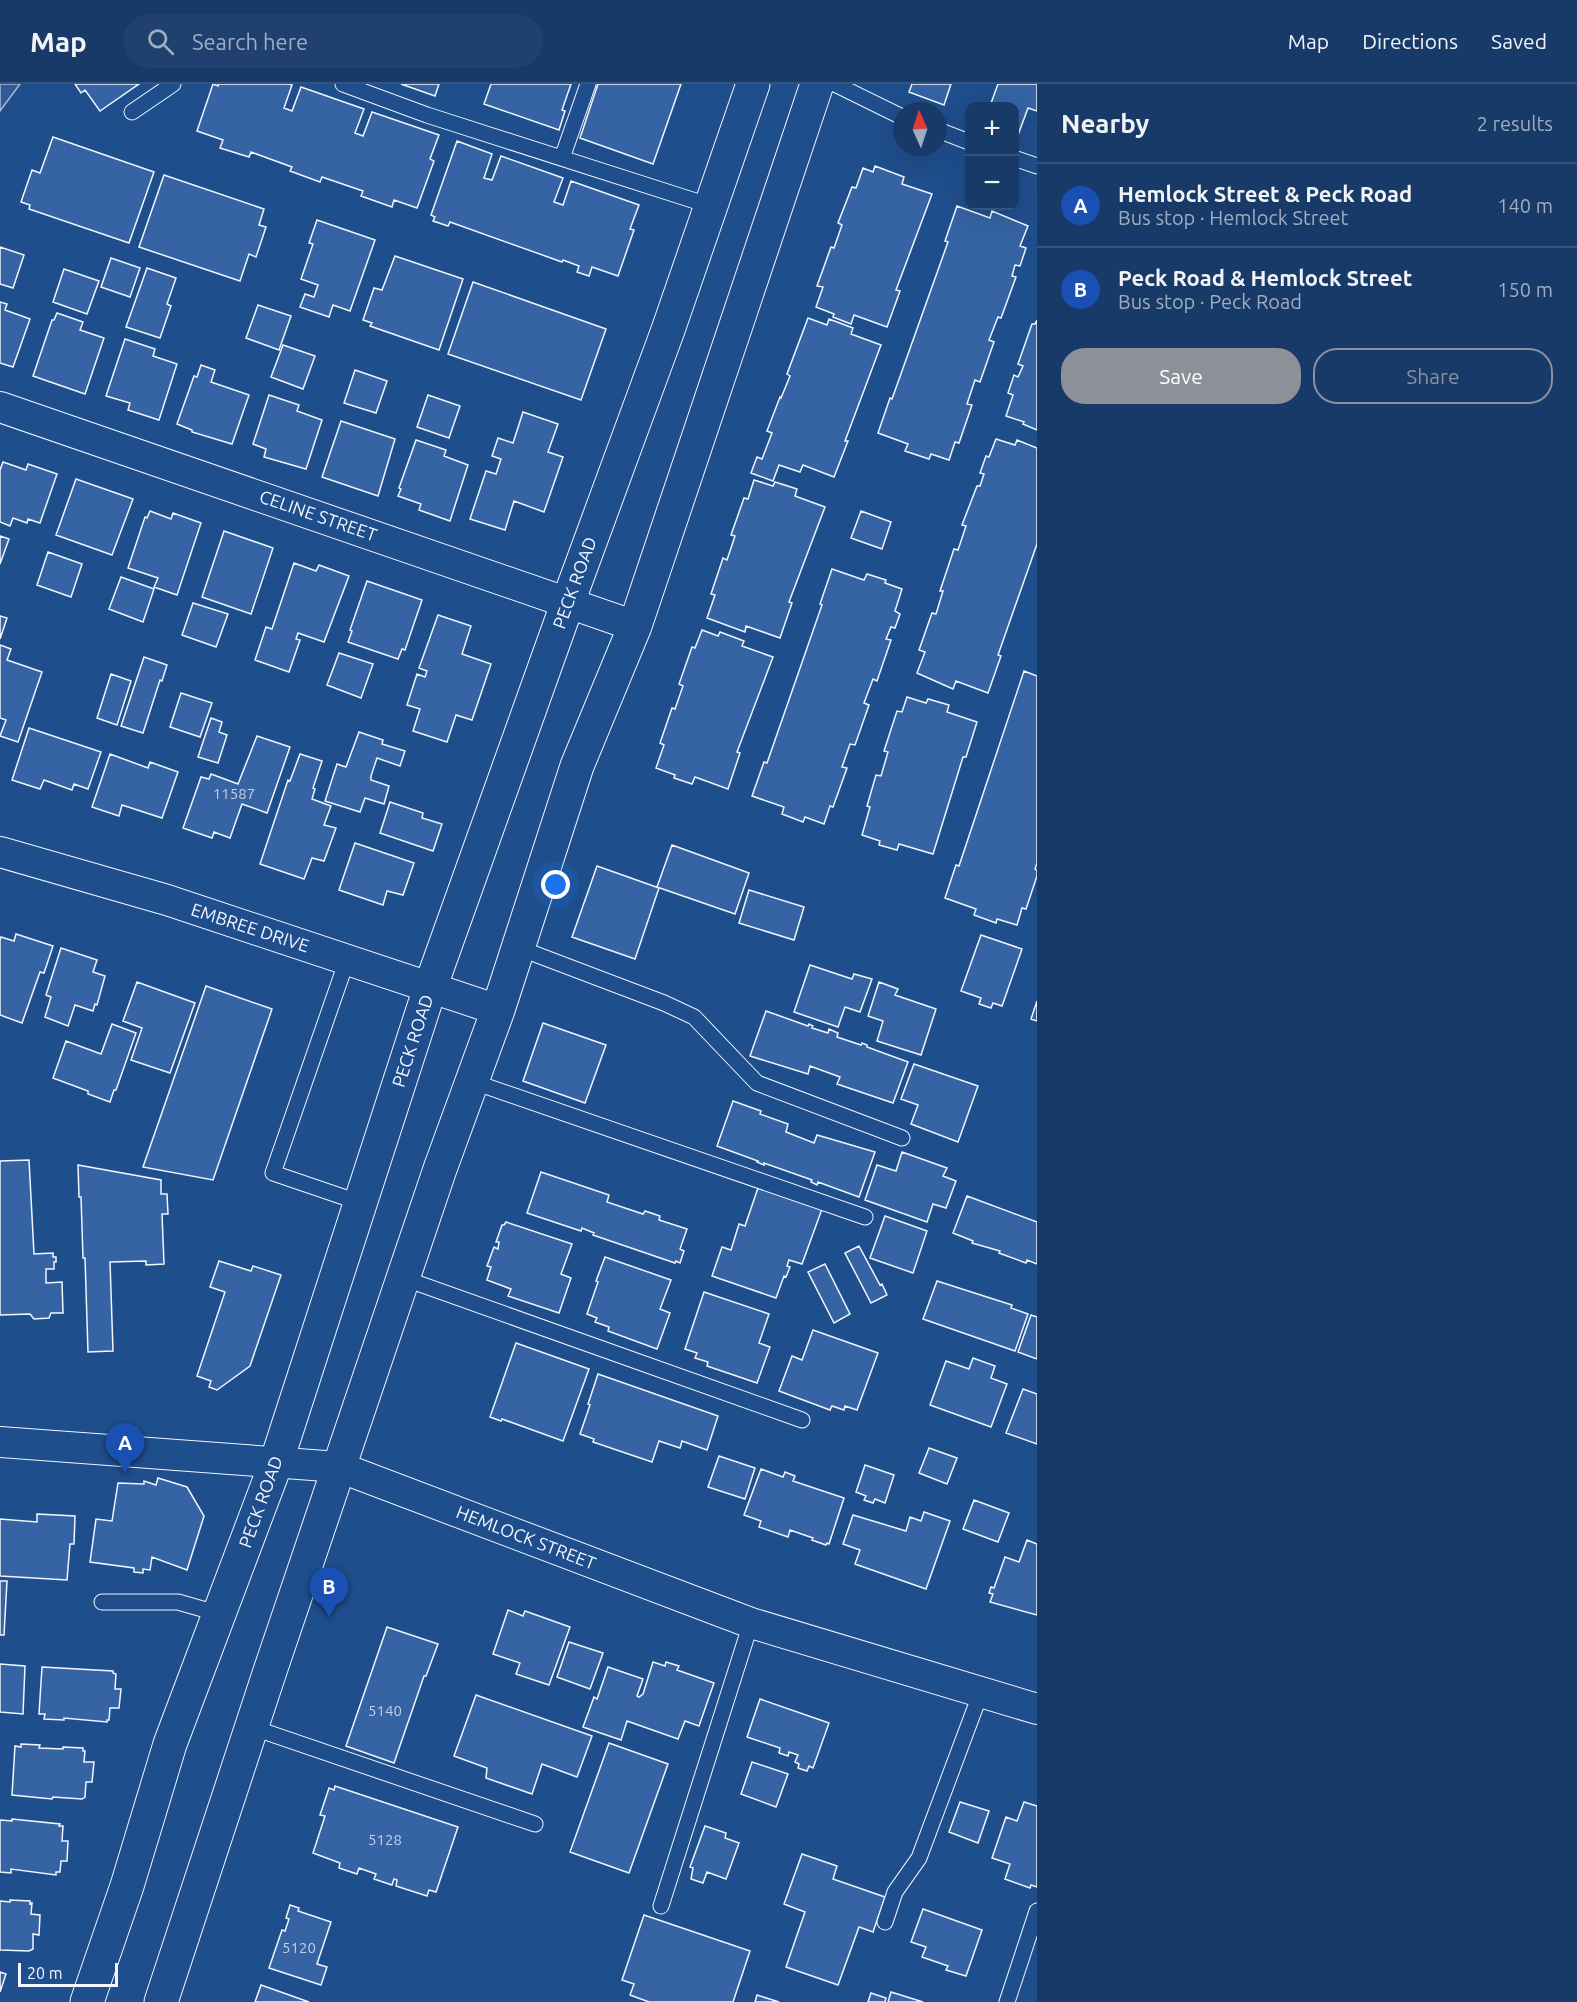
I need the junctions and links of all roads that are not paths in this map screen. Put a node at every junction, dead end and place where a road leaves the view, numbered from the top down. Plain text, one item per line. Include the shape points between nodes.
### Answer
1 (173, 84) edge
2 (343, 84) edge
3 (588, 84) edge
4 (753, 84) edge
5 (818, 84) edge
6 (835, 84) edge
7 (132, 112) dead end
8 (893, 113) edge
9 (947, 133) edge
10 (965, 140) edge
11 (562, 158) junction
12 (1019, 160) edge
13 (1037, 166) edge
14 (711, 206) junction
15 (0, 406) edge
16 (568, 602) junction
17 (635, 626) junction
18 (0, 852) edge
19 (519, 948) junction
20 (347, 960) junction
21 (430, 988) junction
22 (498, 1010) junction
23 (471, 1081) junction
24 (902, 1138) dead end
25 (361, 1203) junction
26 (865, 1217) dead end
27 (403, 1278) junction
28 (802, 1420) dead end
29 (0, 1442) edge
30 (276, 1463) junction
31 (339, 1467) junction
32 (102, 1602) dead end
33 (220, 1614) junction
34 (752, 1623) junction
35 (981, 1692) junction
36 (1037, 1709) edge
37 (251, 1727) junction
38 (535, 1824) dead end
39 (661, 1906) dead end
40 (1037, 1911) edge
41 (885, 1922) dead end
42 (87, 2002) edge
43 (161, 2002) edge
44 (1007, 2002) edge

1 - 7 lane
2 - 11 lane via 427,116
3 - 11 lane
4 - 14 main road, PECK ROAD
5 - 17 main road
6 - 8 lane
9 - 10 lane
11 - 14 lane
12 - 13 lane
14 - 16 main road, PECK ROAD
15 - 16 street, CELINE STREET
16 - 17 street, CELINE STREET
16 - 21 main road, PECK ROAD
17 - 19 main road via 577,766
18 - 20 street, EMBREE DRIVE via 166,900
19 - 22 main road
19 - 24 lane via 694,1017 757,1083
20 - 21 street, EMBREE DRIVE
20 - 25 lane via 273,1173
21 - 22 street, EMBREE DRIVE
21 - 25 main road, PECK ROAD
22 - 23 main road
23 - 26 lane
23 - 27 main road
25 - 30 main road, PECK ROAD
27 - 28 lane
27 - 31 main road
29 - 30 street, HEMLOCK STREET
30 - 31 street, HEMLOCK STREET
30 - 33 main road, PECK ROAD
31 - 34 street, HEMLOCK STREET
31 - 37 main road
32 - 33 lane via 178,1602
33 - 42 main road, PECK ROAD via 170,1744
34 - 35 street, HEMLOCK STREET
34 - 39 lane
35 - 36 street, HEMLOCK STREET
35 - 41 lane via 919,1858 895,1892
37 - 38 lane
37 - 43 main road
40 - 44 lane

